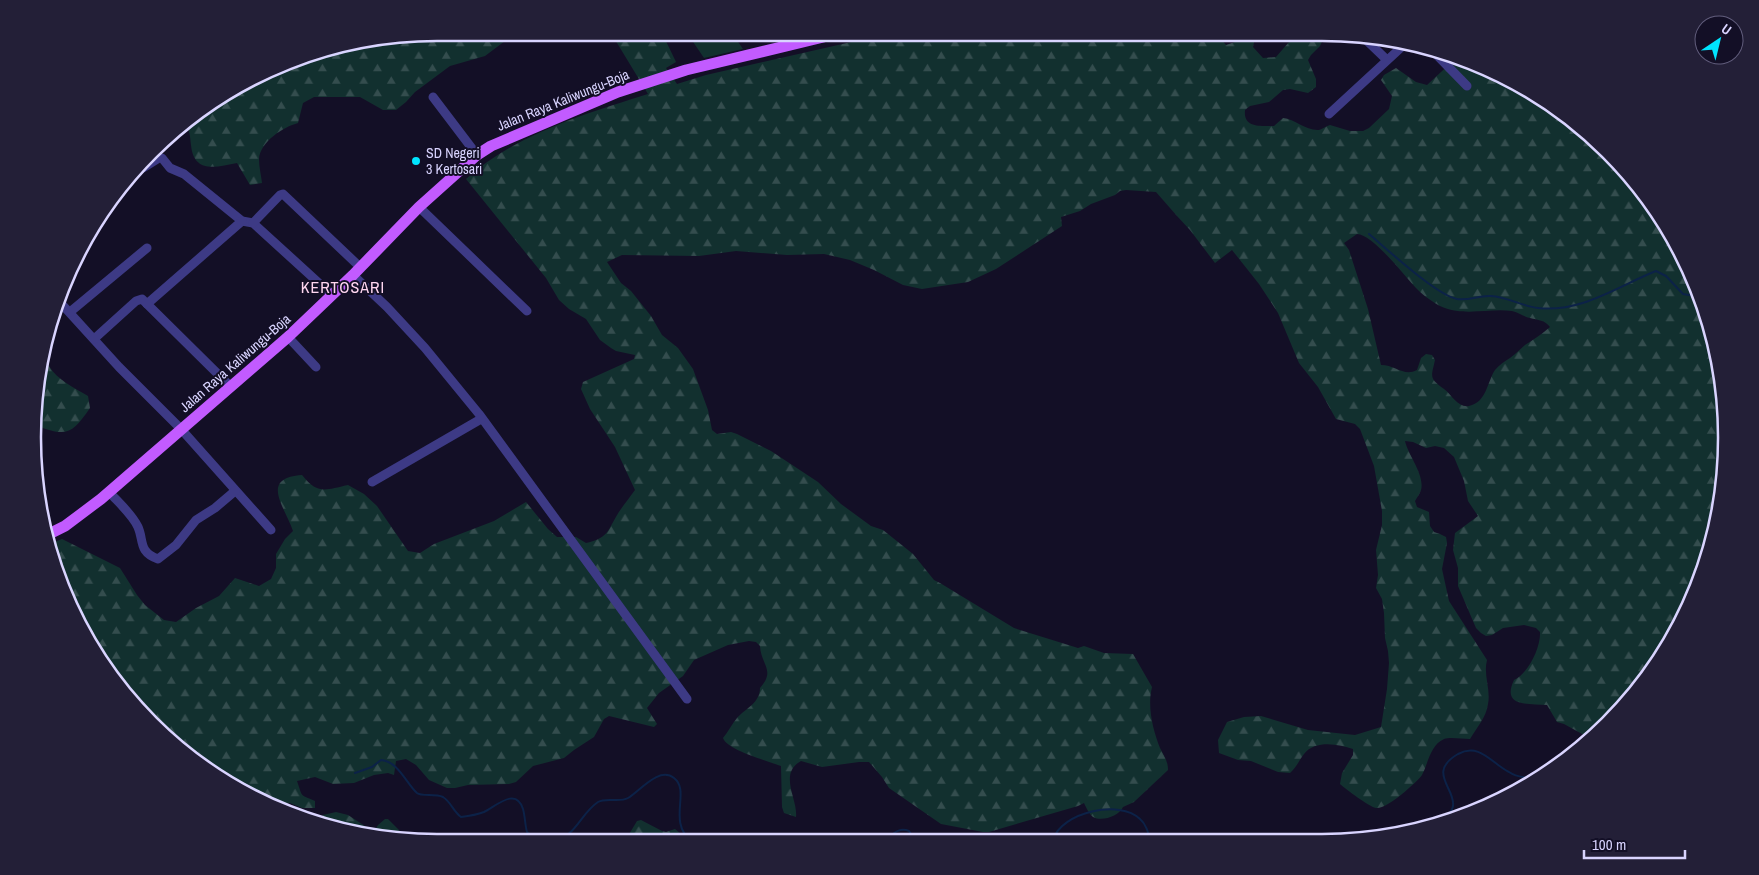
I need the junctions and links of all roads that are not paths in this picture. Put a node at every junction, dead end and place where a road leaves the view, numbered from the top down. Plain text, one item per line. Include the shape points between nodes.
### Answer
1 (807, 41) edge
2 (1371, 45) edge
3 (1399, 49) edge
4 (1386, 60) junction
5 (1442, 60) edge
6 (1467, 86) dead end
7 (433, 97) dead end
8 (1329, 114) dead end
9 (477, 155) junction
10 (153, 162) edge
11 (419, 207) junction
12 (242, 221) junction
13 (253, 223) junction
14 (147, 248) dead end
15 (357, 271) junction
16 (332, 295) junction
17 (148, 304) junction
18 (64, 306) edge
19 (527, 310) dead end
20 (70, 312) junction
21 (288, 337) junction
22 (94, 339) junction
23 (316, 367) dead end
24 (231, 387) junction
25 (481, 419) junction
26 (181, 430) junction
27 (372, 482) dead end
28 (235, 491) junction
29 (109, 492) junction
30 (270, 530) dead end
31 (53, 532) edge
32 (687, 699) dead end

1 - 9 main road, Jalan Raya Kaliwungu-Boja via 686,70 618,92 491,146
2 - 4 street
3 - 4 street
4 - 8 street
5 - 6 street
7 - 9 street
9 - 11 main road, Jalan Raya Kaliwungu-Boja
10 - 12 street via 162,158 170,168 184,174
11 - 15 main road, Jalan Raya Kaliwungu-Boja
11 - 19 street
12 - 13 street
12 - 17 street
13 - 15 street via 283,194
13 - 16 street
14 - 20 street
15 - 16 main road, Jalan Raya Kaliwungu-Boja
15 - 25 street via 425,348
16 - 21 main road, Jalan Raya Kaliwungu-Boja
17 - 22 street via 138,300
17 - 24 street
18 - 20 street
20 - 22 street
21 - 23 street
21 - 24 main road, Jalan Raya Kaliwungu-Boja
22 - 26 street
24 - 26 main road, Jalan Raya Kaliwungu-Boja
25 - 27 street
25 - 32 street
26 - 28 street
26 - 29 main road, Jalan Raya Kaliwungu-Boja
28 - 29 street via 196,520 176,545 158,560 146,552 138,526
28 - 30 street
29 - 31 main road, Jalan Raya Kaliwungu-Boja via 83,514

